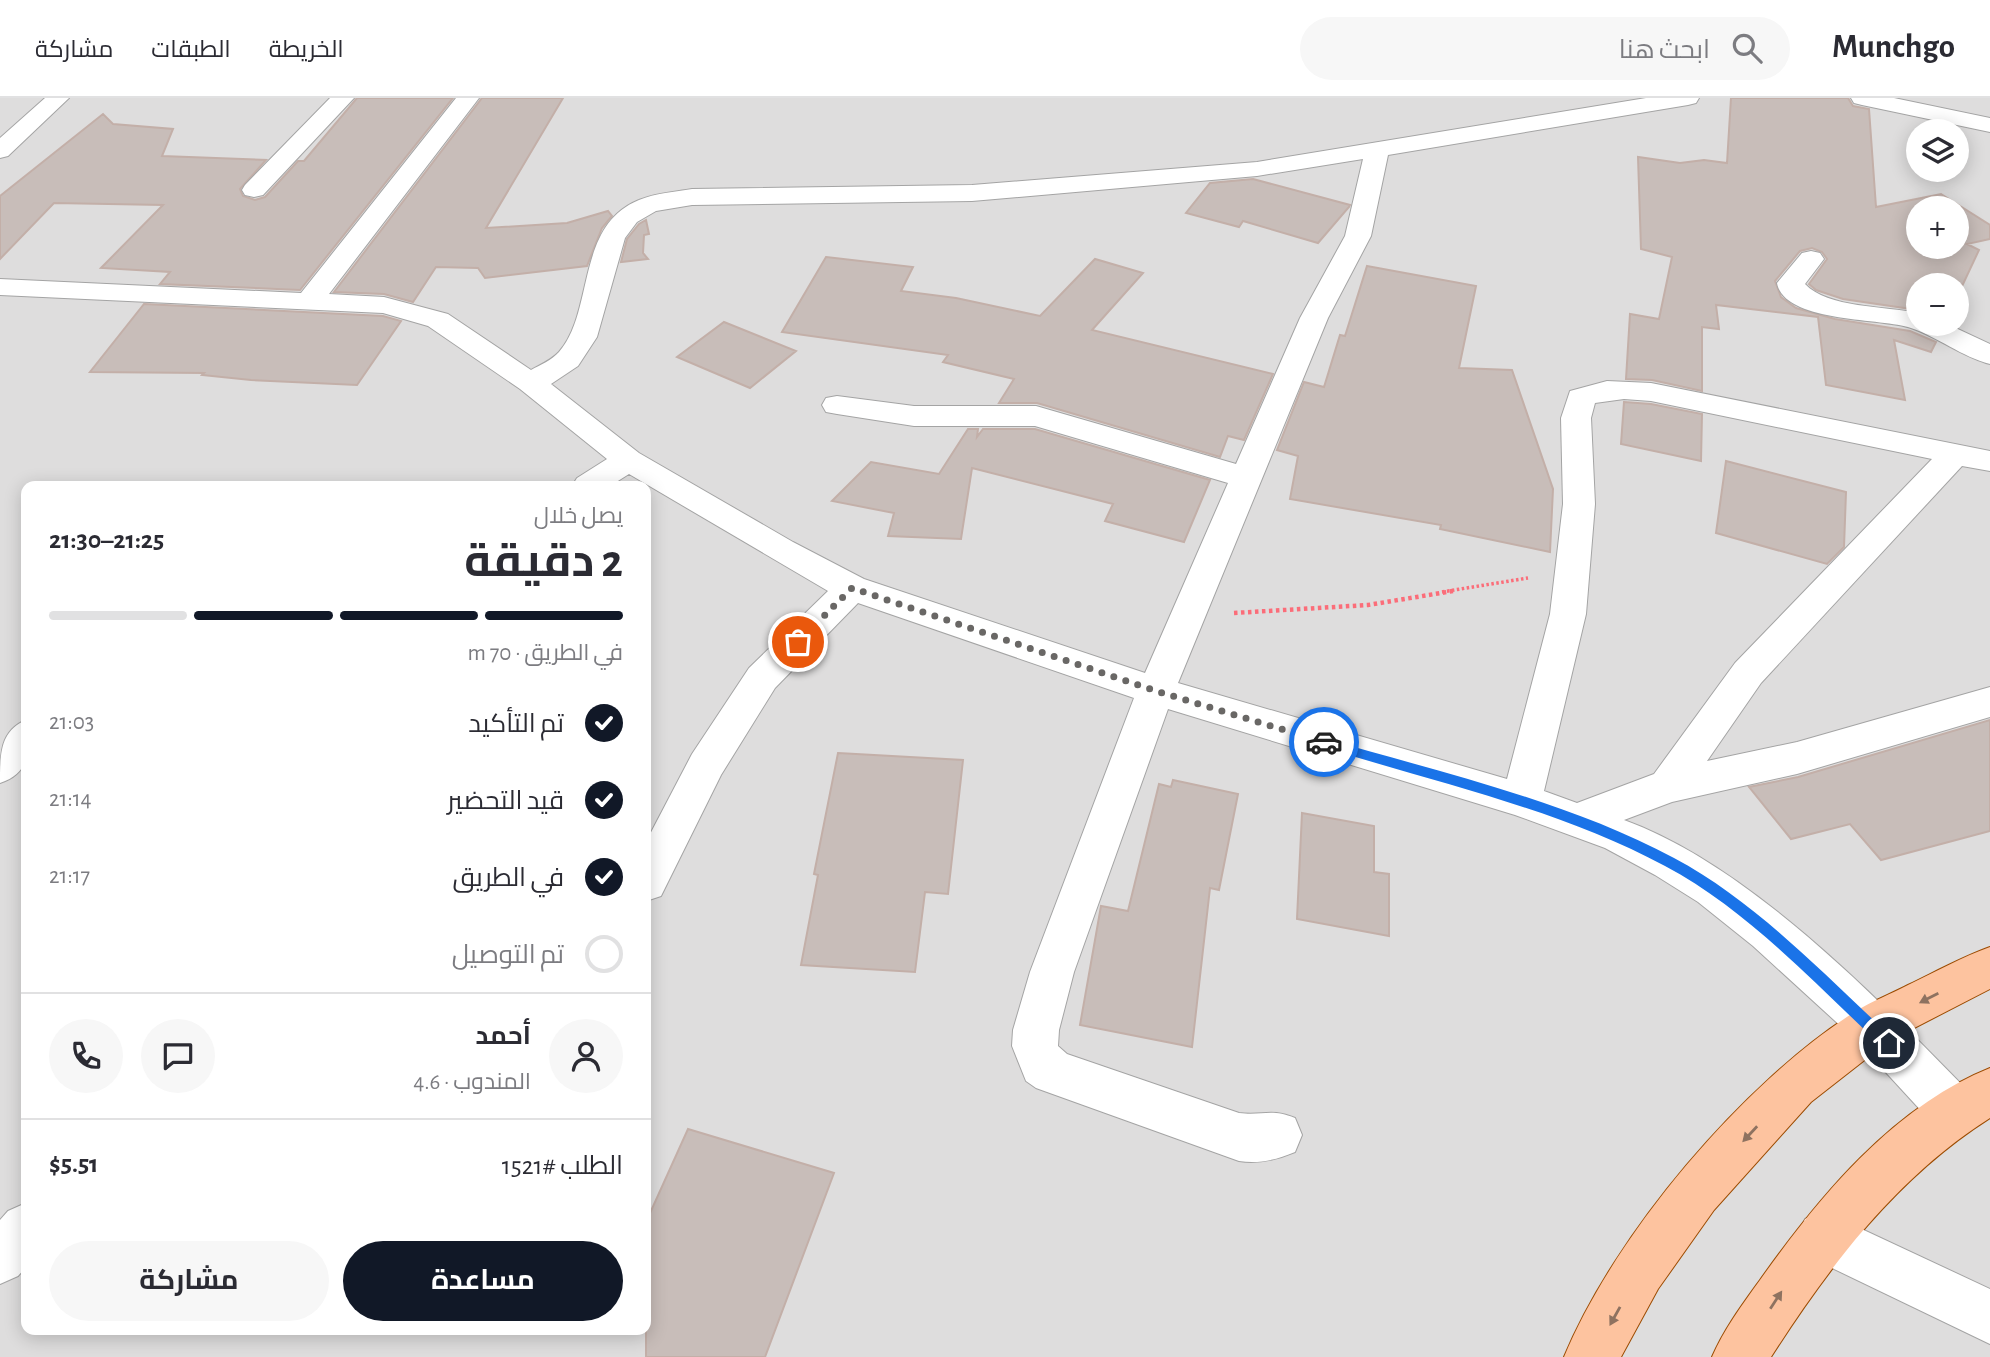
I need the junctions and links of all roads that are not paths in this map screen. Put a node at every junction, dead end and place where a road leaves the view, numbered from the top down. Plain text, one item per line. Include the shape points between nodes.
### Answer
1 (58, 98) edge
2 (343, 98) edge
3 (468, 98) edge
4 (1688, 98) edge
5 (1862, 98) edge
6 (1990, 125) edge
7 (1377, 149) junction
8 (0, 151) edge
9 (254, 190) dead end
10 (1811, 259) dead end
11 (0, 287) edge
12 (310, 300) junction
13 (1906, 319) edge
14 (1950, 336) edge
15 (1990, 355) edge
16 (531, 383) junction
17 (837, 405) dead end
18 (1978, 452) edge
19 (628, 460) junction
20 (1248, 478) junction
21 (596, 481) edge
22 (852, 588) junction
23 (1156, 691) junction
24 (1990, 702) edge
25 (21, 741) edge
26 (0, 767) edge
27 (1668, 786) junction
28 (1522, 800) junction
29 (1580, 820) junction
30 (651, 873) edge
31 (1990, 967) edge
32 (1873, 1026) junction
33 (1972, 1101) edge
34 (1278, 1135) dead end
35 (21, 1235) edge
36 (1824, 1237) junction
37 (0, 1258) edge
38 (1990, 1317) edge
39 (1591, 1357) edge
40 (1740, 1357) edge

1 - 8 street
2 - 9 street
3 - 12 street
4 - 7 street
5 - 6 street
7 - 16 street via 1258,169 972,193 692,197 648,205 628,217 612,237 583,337 568,360
7 - 20 street via 1358,236 1314,318
10 - 13 street via 1791,283 1800,296 1835,309
11 - 12 street
12 - 16 street via 384,305 438,320
14 - 15 street
16 - 19 street
17 - 20 street via 914,416 1036,416
18 - 27 street via 1748,673
18 - 28 street via 1651,392 1615,388 1581,398 1576,418 1579,504 1568,614
19 - 21 street
19 - 22 street
20 - 23 street
22 - 23 street
22 - 30 street via 762,678 706,765
23 - 28 street
23 - 34 street via 1052,972 1037,1030 1037,1055 1053,1072 1219,1130 1254,1139
24 - 27 street via 1797,758
25 - 26 street
27 - 29 street
28 - 29 street
29 - 32 street via 1660,857 1713,889
31 -> 32 main road
32 - 33 street
32 -> 39 main road via 1794,1086 1696,1192 1640,1271
33 - 36 main road via 1880,1172
35 - 37 street
36 - 38 street
40 -> 36 main road via 1786,1284

